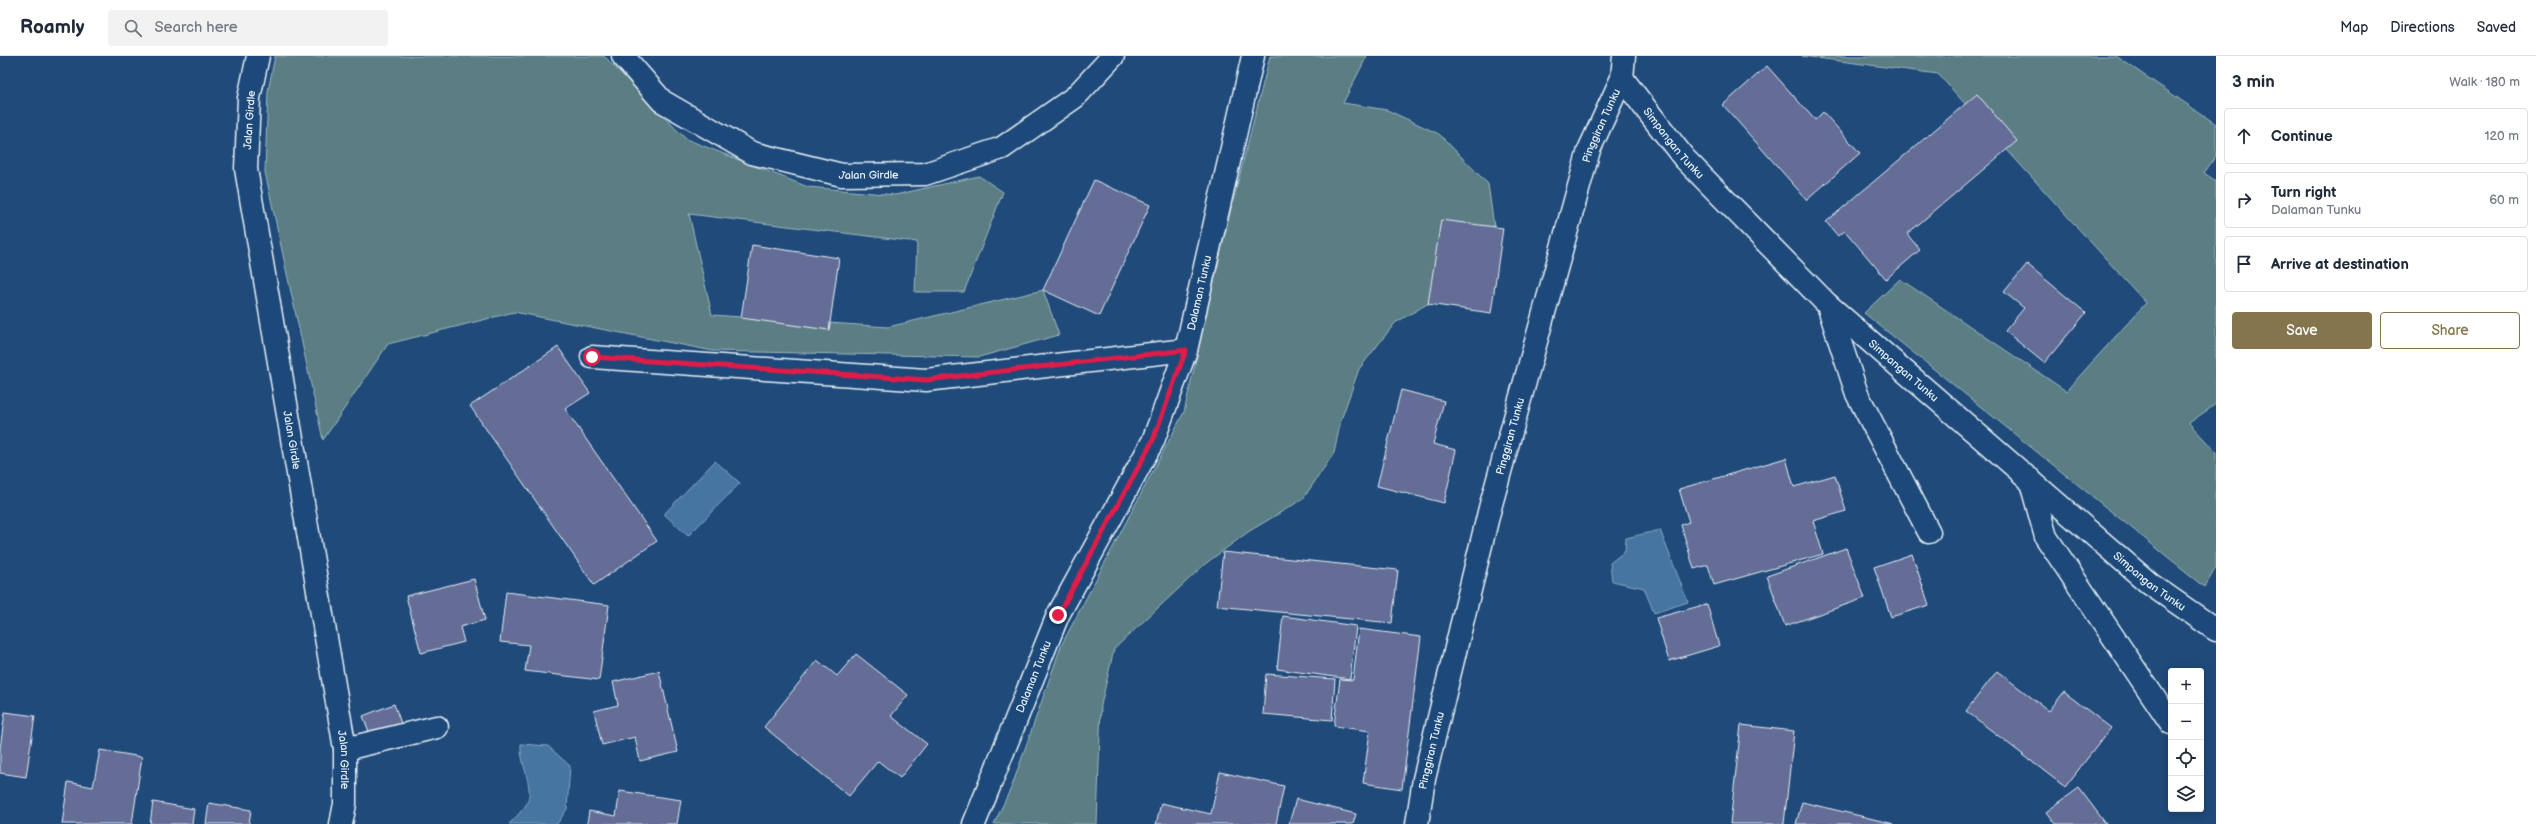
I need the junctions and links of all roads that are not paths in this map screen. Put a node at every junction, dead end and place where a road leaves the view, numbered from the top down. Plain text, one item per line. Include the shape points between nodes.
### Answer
1 (258, 56) edge
2 (623, 56) edge
3 (1112, 56) edge
4 (1253, 56) edge
5 (1624, 56) edge
6 (1622, 78) junction
7 (1827, 304) junction
8 (1186, 350) junction
9 (592, 357) dead end
10 (2030, 480) junction
11 (1929, 532) dead end
12 (2216, 630) edge
13 (2168, 719) edge
14 (437, 728) dead end
15 (345, 749) junction
16 (341, 824) edge
17 (974, 824) edge
18 (1417, 824) edge

1 - 15 street, Jalan Girdle via 249,98 246,169
2 - 3 street, Jalan Girdle via 662,101 752,154 842,175 858,175 925,174 1002,148 1075,97
4 - 8 street, Dalaman Tunku
5 - 6 street, Pinggiran Tunku
6 - 7 street, Simpangan Tunku via 1684,158
6 - 18 street, Pinggiran Tunku via 1589,150 1490,508 1424,779
7 - 10 street, Simpangan Tunku
7 - 11 street via 1857,394
8 - 9 street via 926,380
8 - 17 street, Dalaman Tunku via 1153,440 1058,615
10 - 12 street, Simpangan Tunku via 2150,584
10 - 13 street via 2046,537
14 - 15 street
15 - 16 street, Jalan Girdle via 345,804

